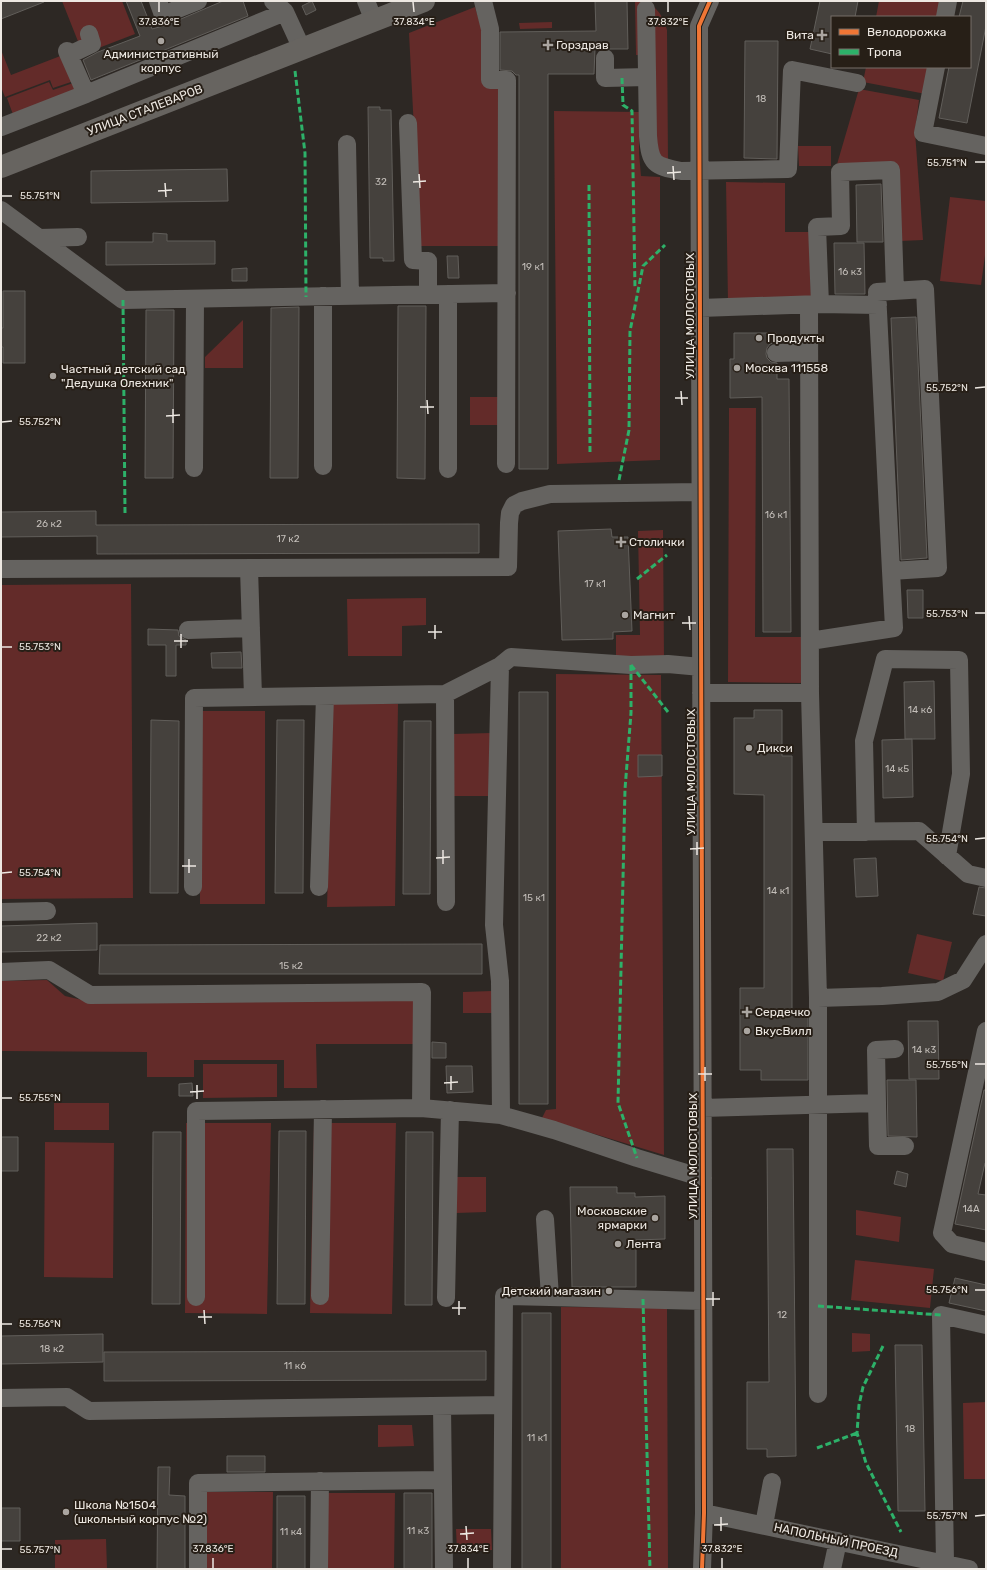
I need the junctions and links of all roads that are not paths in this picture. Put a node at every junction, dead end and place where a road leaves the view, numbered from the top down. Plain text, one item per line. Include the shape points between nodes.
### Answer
1 (158, 1) edge
2 (198, 1) edge
3 (366, 1) edge
4 (424, 1) edge
5 (483, 1) edge
6 (695, 1) edge
7 (710, 1) edge
8 (948, 1) edge
9 (280, 5) edge
10 (646, 9) dead end
11 (945, 16) edge
12 (374, 21) junction
13 (699, 26) junction
14 (89, 34) dead end
15 (302, 49) junction
16 (605, 58) dead end
17 (936, 68) edge
18 (647, 77) junction
19 (857, 83) dead end
20 (86, 94) junction
21 (408, 123) dead end
22 (1, 127) edge
23 (347, 144) dead end
24 (986, 146) edge
25 (1, 167) edge
26 (699, 167) junction
27 (1, 210) edge
28 (78, 237) dead end
29 (40, 238) junction
30 (895, 291) junction
31 (507, 293) junction
32 (428, 294) junction
33 (448, 294) junction
34 (323, 296) junction
35 (350, 296) junction
36 (195, 299) junction
37 (814, 304) junction
38 (878, 305) junction
39 (700, 308) junction
40 (809, 352) junction
41 (776, 353) dead end
42 (506, 464) dead end
43 (323, 466) dead end
44 (194, 468) dead end
45 (448, 469) dead end
46 (700, 492) junction
47 (249, 568) junction
48 (1, 570) edge
49 (891, 571) junction
50 (251, 628) junction
51 (188, 630) dead end
52 (810, 641) junction
53 (500, 666) junction
54 (701, 666) junction
55 (701, 693) junction
56 (810, 693) junction
57 (445, 694) junction
58 (325, 696) junction
59 (253, 697) junction
60 (814, 832) junction
61 (866, 832) junction
62 (947, 856) junction
63 (986, 878) edge
64 (193, 887) dead end
65 (320, 887) dead end
66 (446, 902) dead end
67 (47, 911) dead end
68 (1, 912) edge
69 (986, 944) edge
70 (1, 972) edge
71 (818, 998) junction
72 (986, 1031) edge
73 (895, 1049) dead end
74 (877, 1102) junction
75 (819, 1104) junction
76 (421, 1108) junction
77 (702, 1108) junction
78 (323, 1110) junction
79 (450, 1110) junction
80 (501, 1115) junction
81 (905, 1146) dead end
82 (702, 1178) junction
83 (545, 1219) dead end
84 (986, 1252) edge
85 (320, 1296) dead end
86 (196, 1297) dead end
87 (550, 1297) junction
88 (446, 1298) dead end
89 (703, 1301) junction
90 (986, 1325) edge
91 (818, 1394) dead end
92 (1, 1398) edge
93 (503, 1405) junction
94 (442, 1406) junction
95 (443, 1480) junction
96 (320, 1481) junction
97 (772, 1482) dead end
98 (704, 1513) junction
99 (764, 1525) junction
100 (838, 1541) junction
101 (945, 1564) junction
102 (198, 1569) edge
103 (319, 1569) edge
104 (444, 1569) edge
105 (502, 1569) edge
106 (702, 1569) edge
107 (832, 1569) edge
108 (969, 1569) edge

1 - 2 street via 164,15
3 - 12 street
4 - 12 main road, УЛИЦА СТАЛЕВАРОВ
5 - 31 street via 490,30 490,80 507,80
6 - 13 street
7 - 13 street, УЛИЦА МОЛОСТОВЫХ
8 - 11 street
9 - 15 street
9 - 20 street
10 - 18 street
12 - 15 main road, УЛИЦА СТАЛЕВАРОВ
13 - 26 street, УЛИЦА МОЛОСТОВЫХ
14 - 20 street via 92,44 68,53
15 - 25 main road, УЛИЦА СТАЛЕВАРОВ
16 - 18 street via 605,78
17 - 24 street via 923,133
18 - 26 street via 649,154 655,163 665,168 681,171
19 - 26 street via 792,70 788,169 730,170
20 - 22 street
21 - 32 street via 413,260 428,261
23 - 35 street
26 - 39 street, УЛИЦА МОЛОСТОВЫХ
27 - 29 street
28 - 29 street
29 - 36 street via 123,300
30 - 37 street via 891,170 840,172 841,226 817,227
30 - 38 street via 877,292
30 - 49 street via 925,290 938,568
31 - 33 street
31 - 42 street
32 - 33 street
32 - 35 street
33 - 45 street
34 - 35 street
34 - 36 street
34 - 43 street
36 - 44 street
37 - 38 street
37 - 39 street
37 - 40 street
38 - 49 street
39 - 46 street, УЛИЦА МОЛОСТОВЫХ
40 - 41 street
40 - 52 street
46 - 47 street via 550,494 522,501 514,505 510,513 508,567
46 - 54 street, УЛИЦА МОЛОСТОВЫХ
47 - 48 street
47 - 50 street
49 - 52 street via 894,628
50 - 51 street
50 - 59 street
52 - 56 street
53 - 54 street via 510,657 631,665
53 - 57 street
53 - 80 street via 494,925 500,981
54 - 55 street, УЛИЦА МОЛОСТОВЫХ
55 - 56 street
55 - 77 street, УЛИЦА МОЛОСТОВЫХ
56 - 60 street
57 - 58 street
57 - 66 street
58 - 59 street
58 - 65 street
59 - 64 street via 194,698
60 - 61 street
60 - 71 street
61 - 62 street via 919,831
61 - 62 street via 864,741 885,658 959,660 961,774
62 - 63 street via 968,874
67 - 68 street
69 - 71 street via 963,980 938,992
70 - 76 street via 49,970 90,995 422,992
71 - 75 street
72 - 84 street via 942,1233 952,1244
73 - 74 street via 876,1050
74 - 75 street
74 - 81 street via 878,1146
75 - 77 street
75 - 91 street
76 - 78 street
76 - 79 street
77 - 82 street, УЛИЦА МОЛОСТОВЫХ
78 - 85 street
78 - 86 street via 196,1110
79 - 80 street
79 - 88 street
80 - 82 street
82 - 89 street, УЛИЦА МОЛОСТОВЫХ
83 - 87 street
87 - 89 street
87 - 93 street via 504,1296
89 - 98 street, УЛИЦА МОЛОСТОВЫХ
90 - 101 street via 941,1315
92 - 94 street via 67,1397 89,1411
93 - 94 street
93 - 105 street
94 - 95 street
95 - 96 street
95 - 104 street
96 - 102 street via 198,1483
96 - 103 street
97 - 99 street
98 - 99 street, НАПОЛЬНЫЙ ПРОЕЗД
98 - 106 street, УЛИЦА МОЛОСТОВЫХ
99 - 100 street, НАПОЛЬНЫЙ ПРОЕЗД
100 - 101 street, НАПОЛЬНЫЙ ПРОЕЗД
100 - 107 street
101 - 108 street, НАПОЛЬНЫЙ ПРОЕЗД

